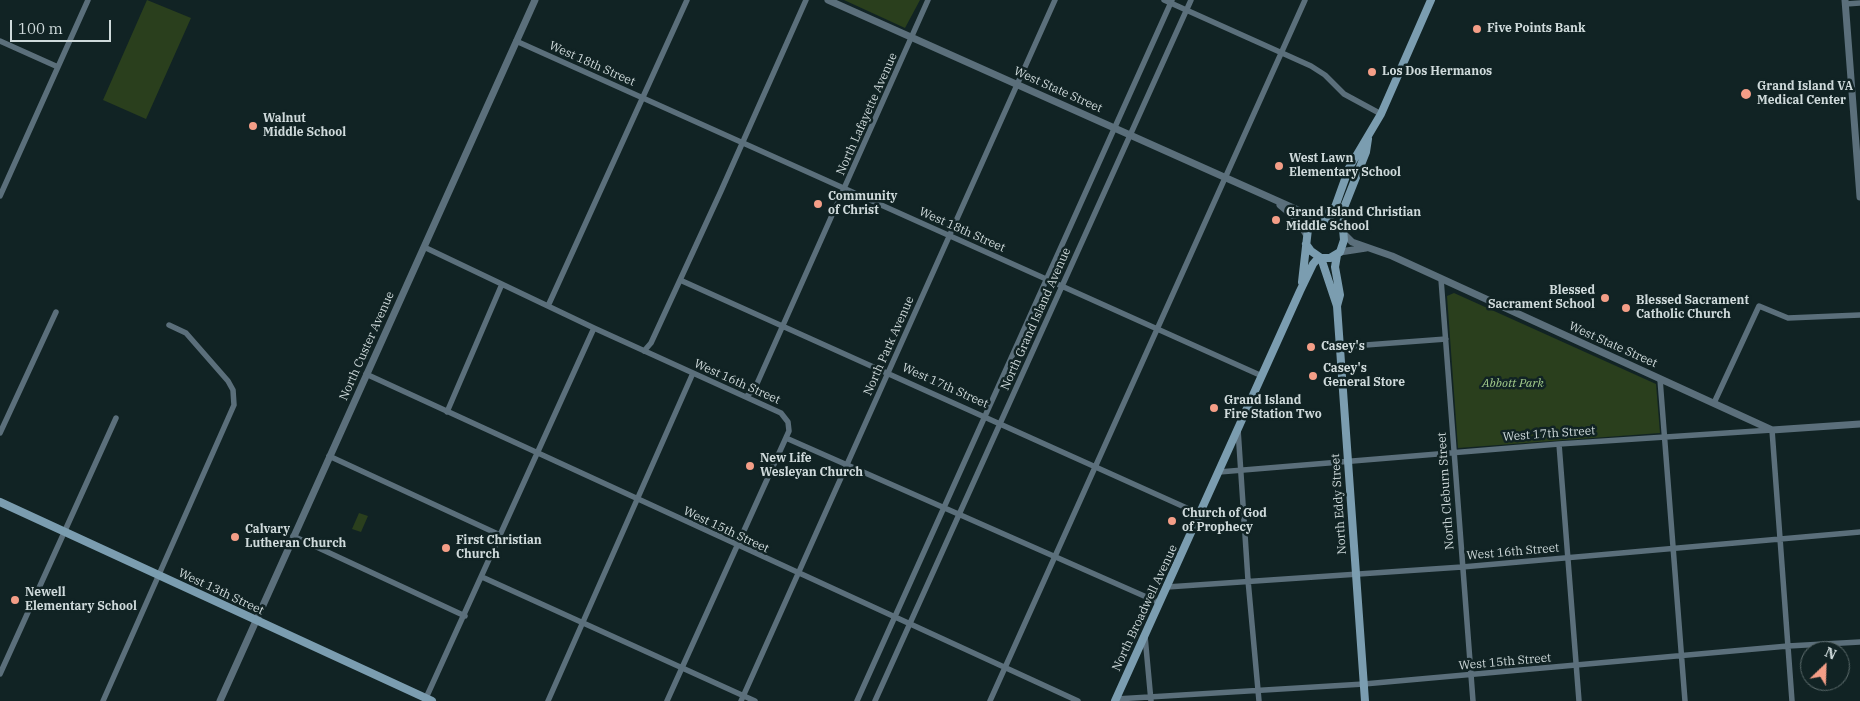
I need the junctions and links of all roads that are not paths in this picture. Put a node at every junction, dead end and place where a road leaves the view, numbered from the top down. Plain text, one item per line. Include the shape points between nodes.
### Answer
1 (88, 0) edge
2 (534, 0) edge
3 (686, 0) edge
4 (806, 0) edge
5 (828, 0) edge
6 (928, 0) edge
7 (1055, 0) edge
8 (1164, 0) edge
9 (1191, 0) edge
10 (1305, 0) edge
11 (1431, 0) edge
12 (1171, 1) edge
13 (1845, 2) edge
14 (1860, 3) edge
15 (1187, 10) junction
16 (912, 37) junction
17 (0, 41) edge
18 (516, 41) junction
19 (1281, 52) junction
20 (58, 67) junction
21 (1018, 84) junction
22 (642, 98) junction
23 (1857, 104) edge
24 (1381, 114) junction
25 (1114, 127) junction
26 (1130, 135) junction
27 (1369, 137) junction
28 (743, 142) junction
29 (1226, 178) junction
30 (845, 188) junction
31 (0, 196) edge
32 (1860, 197) edge
33 (1278, 203) junction
34 (1319, 218) junction
35 (1343, 232) junction
36 (1306, 234) junction
37 (950, 235) junction
38 (1306, 243) junction
39 (424, 247) junction
40 (1366, 248) junction
41 (1338, 254) junction
42 (1320, 258) junction
43 (1047, 279) junction
44 (1441, 279) junction
45 (680, 280) junction
46 (502, 284) junction
47 (1062, 285) junction
48 (1300, 291) junction
49 (548, 306) junction
50 (1337, 306) junction
51 (56, 312) dead end
52 (1860, 315) edge
53 (169, 325) dead end
54 (783, 326) junction
55 (594, 328) junction
56 (1158, 329) junction
57 (1446, 338) junction
58 (1339, 347) junction
59 (644, 351) junction
60 (693, 373) junction
61 (888, 373) junction
62 (366, 374) junction
63 (1262, 376) junction
64 (1660, 379) junction
65 (746, 397) junction
66 (1714, 403) junction
67 (447, 412) junction
68 (985, 416) junction
69 (116, 418) dead end
70 (1000, 423) junction
71 (1860, 424) edge
72 (1238, 429) junction
73 (1772, 430) junction
74 (0, 433) edge
75 (1665, 437) junction
76 (786, 438) junction
77 (1559, 444) junction
78 (1454, 453) junction
79 (537, 454) junction
80 (329, 456) junction
81 (1347, 461) junction
82 (847, 465) junction
83 (1097, 467) junction
84 (1241, 470) junction
85 (1219, 472) junction
86 (637, 500) junction
87 (0, 502) edge
88 (944, 508) junction
89 (1200, 514) junction
90 (959, 515) junction
91 (64, 532) junction
92 (1860, 532) edge
93 (500, 535) junction
94 (294, 536) junction
95 (1780, 538) junction
96 (737, 546) junction
97 (1673, 548) junction
98 (1055, 558) junction
99 (1568, 558) junction
100 (1462, 567) junction
101 (798, 574) junction
102 (1356, 574) junction
103 (159, 575) junction
104 (482, 577) junction
105 (1248, 580) junction
106 (1167, 587) junction
107 (1160, 603) junction
108 (464, 616) junction
109 (895, 618) junction
110 (256, 620) junction
111 (582, 622) junction
112 (910, 625) junction
113 (1145, 635) junction
114 (1860, 642) edge
115 (1788, 646) junction
116 (1681, 656) junction
117 (1577, 665) junction
118 (682, 668) junction
119 (1005, 668) junction
120 (0, 674) edge
121 (1470, 675) junction
122 (1364, 684) junction
123 (1258, 690) junction
124 (742, 698) edge
125 (1151, 699) edge
126 (429, 700) edge
127 (1116, 700) edge
128 (103, 701) edge
129 (220, 701) edge
130 (548, 701) edge
131 (668, 701) edge
132 (755, 701) edge
133 (857, 701) edge
134 (875, 701) edge
135 (990, 701) edge
136 (1078, 701) edge
137 (1258, 701) edge
138 (1365, 701) edge
139 (1473, 701) edge
140 (1579, 701) edge
141 (1685, 701) edge
142 (1792, 701) edge

1 - 20 street
2 - 18 street, North Custer Avenue
3 - 22 street
4 - 28 street
5 - 16 street, West State Street
6 - 16 street, North Lafayette Avenue
7 - 21 street, North Park Avenue
8 - 12 street
9 - 15 street, North Grand Island Avenue
10 - 19 street
11 - 24 main road
12 - 15 street
12 - 25 street, North Grand Island Avenue
13 - 14 street
13 - 23 street
15 - 19 street
15 - 26 street, North Grand Island Avenue
16 - 21 street, West State Street
16 - 30 street, North Lafayette Avenue
17 - 20 street
18 - 22 street, West 18th Street
18 - 39 street, North Custer Avenue
19 - 24 street via 1318,70 1344,94
19 - 29 street
20 - 31 street
21 - 25 street, West State Street
21 - 37 street, North Park Avenue
22 - 28 street, West 18th Street
22 - 49 street
23 - 32 street
24 - 27 main road
25 - 26 street, West State Street
25 - 43 street, North Grand Island Avenue
26 - 29 street, West State Street
26 - 47 street, North Grand Island Avenue
27 - 34 main road via 1352,162 1335,206
27 - 35 main road via 1345,205
28 - 30 street, West 18th Street
28 - 45 street
29 - 33 street, West State Street
29 - 56 street
30 - 37 street, West 18th Street
30 - 54 street, North Lafayette Avenue
33 - 34 street, West State Street
33 - 36 street, West State Street via 1297,219
34 - 35 main road via 1332,222
34 - 36 main road
35 - 40 street, West State Street via 1352,242
35 - 41 main road
36 - 38 main road
37 - 43 street, West 18th Street
37 - 61 street, North Park Avenue
38 - 42 main road via 1310,251
38 - 48 main road, North Broadwell Avenue
39 - 46 street, West 16th Street
39 - 62 street, North Custer Avenue
40 - 41 street, West State Street
40 - 44 street, West State Street
41 - 42 main road
41 - 50 main road, North Eddy Street via 1335,268 1340,295
42 - 48 main road, North Broadwell Avenue via 1313,264
42 - 50 main road, North Eddy Street
43 - 47 street, West 18th Street
43 - 68 street, North Grand Island Avenue
44 - 57 street, North Cleburn Street
44 - 64 street, West State Street
45 - 54 street, West 17th Street
45 - 59 street
46 - 49 street, West 16th Street
46 - 67 street
47 - 56 street, West 18th Street
47 - 70 street, North Grand Island Avenue
48 - 63 main road, North Broadwell Avenue
49 - 55 street, West 16th Street
50 - 58 main road, North Eddy Street
51 - 74 street
52 - 66 street via 1788,318 1759,306
53 - 103 street via 186,333 228,381 233,390 234,405
54 - 61 street, West 17th Street
54 - 65 street, North Lafayette Avenue via 755,388
55 - 59 street, West 16th Street
55 - 79 street
56 - 63 street, West 18th Street
56 - 83 street
57 - 58 street
57 - 78 street, North Cleburn Street
58 - 81 main road, North Eddy Street
59 - 60 street, West 16th Street
60 - 65 street, West 16th Street
60 - 86 street
61 - 68 street, West 17th Street
61 - 82 street, North Park Avenue
62 - 67 street, West 15th Street
62 - 80 street, North Custer Avenue
63 - 72 main road, North Broadwell Avenue
64 - 66 street, West State Street
64 - 75 street
65 - 76 street, West 16th Street via 781,413 788,422
66 - 73 street, West State Street
67 - 79 street, West 15th Street
68 - 70 street, West 17th Street
68 - 88 street, North Grand Island Avenue
69 - 91 street
70 - 83 street, West 17th Street
70 - 90 street, North Grand Island Avenue
71 - 73 street, West 17th Street
72 - 84 street
72 - 85 main road, North Broadwell Avenue
73 - 75 street, West 17th Street
73 - 95 street
75 - 77 street, West 17th Street
75 - 97 street
76 - 82 street
76 - 96 street
77 - 78 street, West 17th Street
77 - 99 street
78 - 81 street, West 17th Street
78 - 100 street, North Cleburn Street
79 - 86 street, West 15th Street
79 - 93 street
80 - 93 street
80 - 94 street, North Custer Avenue
81 - 84 street, West 17th Street
81 - 102 main road, North Eddy Street
82 - 88 street
82 - 101 street, North Park Avenue
83 - 89 street, West 17th Street
83 - 98 street
84 - 85 street
84 - 105 street
85 - 89 main road, North Broadwell Avenue
86 - 96 street, West 15th Street
86 - 111 street
87 - 91 main road, West 13th Street
88 - 90 street
88 - 109 street, North Grand Island Avenue
89 - 106 main road, North Broadwell Avenue
90 - 98 street
90 - 112 street, North Grand Island Avenue
91 - 103 main road, West 13th Street
91 - 120 street
92 - 95 street, West 16th Street
93 - 104 street
94 - 108 street
94 - 110 street, North Custer Avenue
95 - 97 street, West 16th Street
95 - 115 street
96 - 101 street, West 15th Street
96 - 118 street
97 - 99 street, West 16th Street
97 - 116 street
98 - 107 street
98 - 119 street
99 - 100 street, West 16th Street
99 - 117 street
100 - 102 street, West 16th Street
100 - 121 street, North Cleburn Street
101 - 109 street, West 15th Street
101 - 124 street, North Park Avenue
102 - 105 street, West 16th Street
102 - 122 main road, North Eddy Street
103 - 110 main road, West 13th Street
103 - 128 street
104 - 108 street
104 - 111 street
105 - 106 street, West 16th Street
105 - 123 street
106 - 107 main road, North Broadwell Avenue
107 - 113 main road, North Broadwell Avenue
108 - 126 street
109 - 112 street, West 15th Street
109 - 133 street, North Grand Island Avenue
110 - 126 main road, West 13th Street
110 - 129 street, North Custer Avenue
111 - 118 street
111 - 130 street
112 - 119 street, West 15th Street
112 - 134 street, North Grand Island Avenue
113 - 125 street
113 - 127 main road, North Broadwell Avenue
114 - 115 street, West 15th Street
115 - 116 street, West 15th Street
115 - 142 street
116 - 117 street, West 15th Street
116 - 141 street
117 - 121 street, West 15th Street
117 - 140 street
118 - 124 street
118 - 131 street
119 - 135 street
119 - 136 street, West 15th Street
121 - 122 street, West 15th Street
121 - 139 street, North Cleburn Street
122 - 123 street, West 15th Street
122 - 138 main road, North Eddy Street
123 - 125 street, West 15th Street
123 - 137 street
124 - 132 street
125 - 127 street, North Broadwell Avenue

